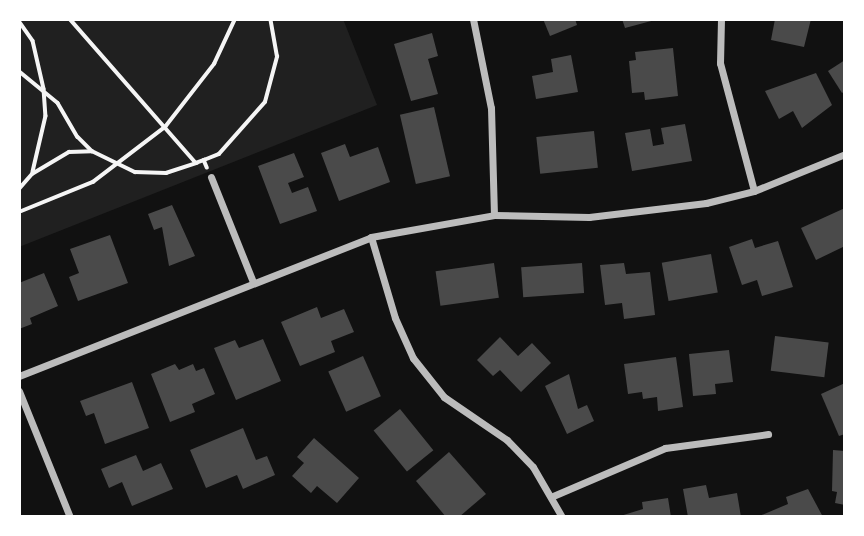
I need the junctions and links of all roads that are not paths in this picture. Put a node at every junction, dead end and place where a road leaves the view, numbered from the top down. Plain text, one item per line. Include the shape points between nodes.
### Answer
1 (473, 19) edge
2 (721, 19) edge
3 (845, 154) edge
4 (211, 177) road end
5 (754, 191) junction
6 (494, 215) junction
7 (372, 237) junction
8 (253, 282) junction
9 (19, 376) edge
10 (19, 391) edge
11 (768, 434) dead end
12 (553, 496) junction
13 (70, 517) edge
14 (562, 517) edge

1 - 6 street via 491,108
2 - 5 street via 720,63
3 - 5 street
4 - 8 street
5 - 6 street via 648,212 589,217
6 - 7 street
7 - 8 street
7 - 12 street via 395,318 413,358 444,397 507,440
8 - 9 street
10 - 13 street
11 - 12 street via 664,448
12 - 14 street

